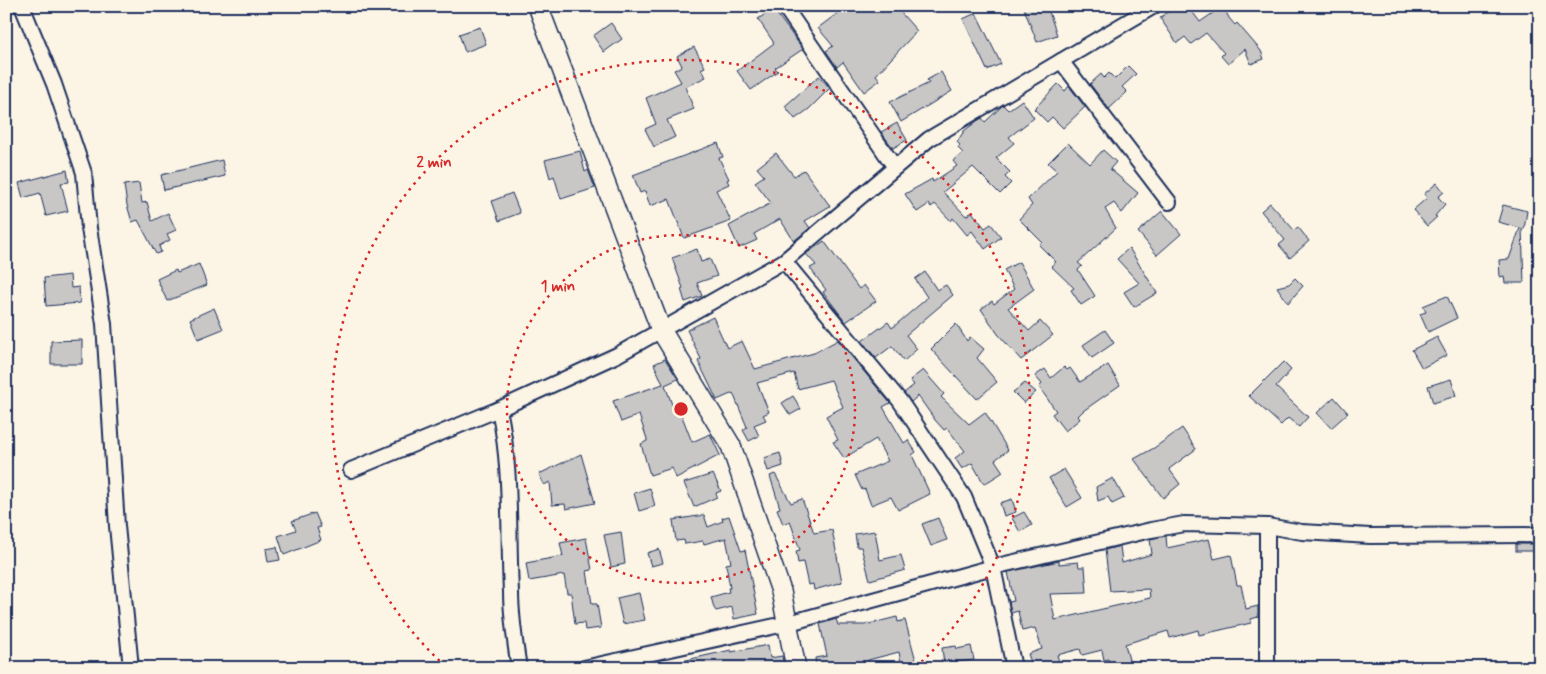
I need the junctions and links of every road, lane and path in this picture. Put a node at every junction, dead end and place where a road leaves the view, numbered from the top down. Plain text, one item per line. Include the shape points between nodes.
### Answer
1 (22, 6) edge
2 (538, 6) edge
3 (784, 6) edge
4 (1154, 6) edge
5 (1061, 61) junction
6 (894, 166) junction
7 (1169, 202) dead end
8 (784, 261) junction
9 (661, 330) junction
10 (498, 409) junction
11 (351, 470) dead end
12 (1267, 526) junction
13 (1540, 535) edge
14 (993, 567) junction
15 (789, 623) junction
16 (131, 668) edge
17 (519, 668) edge
18 (584, 668) edge
19 (796, 668) edge
20 (1014, 668) edge
21 (1267, 668) edge

1 - 16 street via 54,84 84,173 104,324 117,526
2 - 9 main road
3 - 6 street
4 - 5 street
5 - 6 street via 929,139
5 - 7 street
6 - 8 street
8 - 9 street
8 - 14 street via 900,401 964,497
9 - 10 street via 617,355
9 - 15 main road via 731,446
10 - 11 street
10 - 17 street via 505,447 511,593
12 - 13 street via 1302,532 1370,536
12 - 14 street via 1184,524
12 - 21 street
14 - 15 street
14 - 20 street
15 - 18 street
15 - 19 main road

